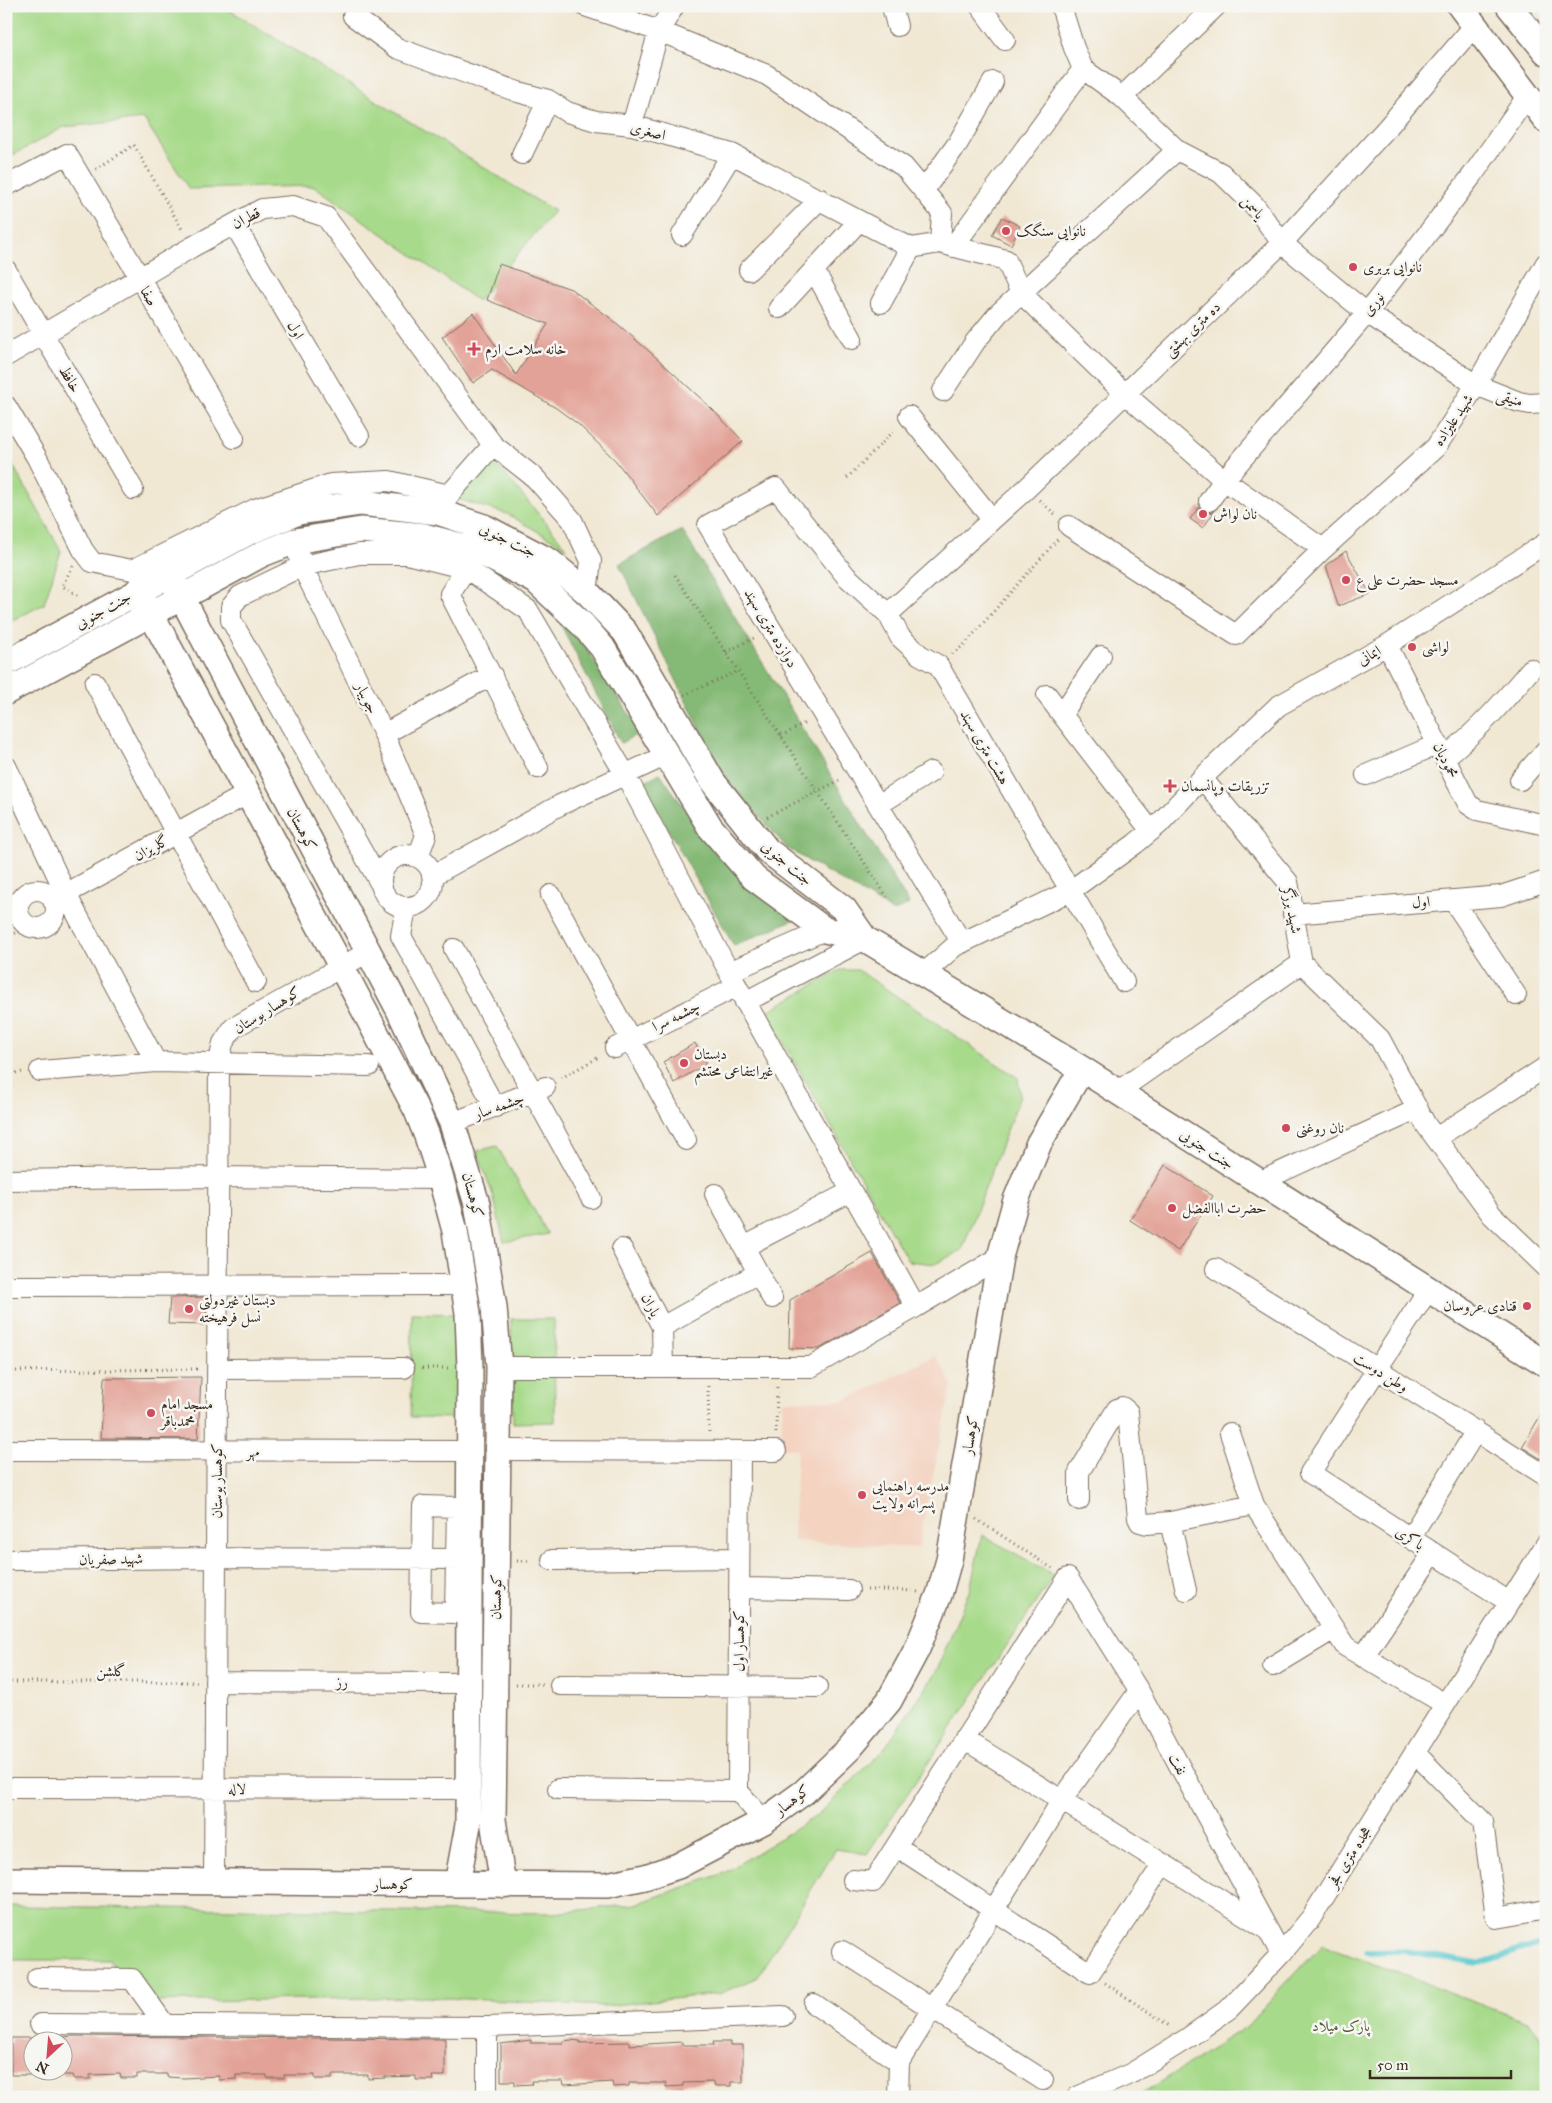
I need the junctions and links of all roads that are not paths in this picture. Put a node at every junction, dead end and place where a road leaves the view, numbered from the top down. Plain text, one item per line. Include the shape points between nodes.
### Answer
1 (584, 6) edge
2 (674, 6) edge
3 (892, 6) edge
4 (980, 6) edge
5 (1062, 6) edge
6 (1216, 6) edge
7 (1509, 6) edge
8 (353, 16) dead end
9 (1468, 16) edge
10 (897, 26) dead end
11 (659, 31) junction
12 (1005, 40) dead end
13 (1546, 52) edge
14 (1084, 69) junction
15 (993, 82) dead end
16 (1528, 95) junction
17 (1122, 97) junction
18 (548, 100) junction
19 (1546, 120) edge
20 (632, 126) junction
21 (1177, 150) junction
22 (522, 154) dead end
23 (732, 154) junction
24 (6, 186) edge
25 (924, 190) junction
26 (820, 199) junction
27 (858, 222) junction
28 (234, 224) junction
29 (682, 235) dead end
30 (1282, 243) junction
31 (947, 245) junction
32 (911, 248) junction
33 (1546, 263) edge
34 (6, 270) edge
35 (749, 270) dead end
36 (814, 270) junction
37 (139, 279) junction
38 (1021, 293) junction
39 (881, 303) dead end
40 (779, 308) dead end
41 (1367, 313) junction
42 (44, 333) junction
43 (852, 339) dead end
44 (6, 356) edge
45 (1476, 386) junction
46 (943, 391) dead end
47 (1124, 394) junction
48 (1546, 403) edge
49 (6, 406) edge
50 (909, 416) road end
51 (359, 436) dead end
52 (234, 438) dead end
53 (493, 445) junction
54 (1224, 480) junction
55 (133, 489) dead end
56 (1209, 501) dead end
57 (444, 503) junction
58 (992, 519) junction
59 (1069, 526) road end
60 (295, 541) junction
61 (1546, 543) edge
62 (1324, 549) junction
63 (472, 560) junction
64 (302, 566) junction
65 (169, 573) junction
66 (138, 590) junction
67 (587, 592) junction
68 (181, 597) junction
69 (150, 614) junction
70 (888, 614) junction
71 (1387, 644) junction
72 (1101, 656) dead end
73 (6, 663) edge
74 (1531, 669) dead end
75 (492, 675) junction
76 (95, 683) dead end
77 (6, 692) edge
78 (1048, 696) dead end
79 (1062, 714) junction
80 (384, 734) junction
81 (1442, 750) junction
82 (1546, 750) edge
83 (666, 755) junction
84 (6, 766) edge
85 (538, 768) dead end
86 (931, 772) dead end
87 (625, 774) junction
88 (1366, 775) dead end
89 (276, 778) junction
90 (1202, 778) junction
91 (1520, 780) dead end
92 (247, 794) junction
93 (878, 805) junction
94 (1546, 825) edge
95 (1151, 830) junction
96 (177, 833) junction
97 (418, 857) junction
98 (432, 876) junction
99 (1546, 882) edge
100 (380, 883) junction
101 (1070, 891) junction
102 (551, 895) dead end
103 (60, 897) junction
104 (1452, 900) junction
105 (406, 906) junction
106 (1294, 914) junction
107 (825, 930) junction
108 (865, 939) junction
109 (962, 943) junction
110 (454, 949) dead end
111 (368, 952) junction
112 (1302, 963) junction
113 (341, 966) junction
114 (922, 975) junction
115 (256, 982) dead end
116 (1124, 982) dead end
117 (737, 987) junction
118 (1516, 995) dead end
119 (623, 1043) junction
120 (156, 1062) junction
121 (220, 1062) junction
122 (369, 1066) dead end
123 (1546, 1067) edge
124 (1082, 1070) junction
125 (40, 1071) dead end
126 (539, 1090) junction
127 (1117, 1092) junction
128 (442, 1100) junction
129 (495, 1107) junction
130 (1418, 1108) junction
131 (417, 1111) junction
132 (452, 1123) junction
133 (1436, 1138) junction
134 (686, 1140) dead end
135 (219, 1178) junction
136 (441, 1179) junction
137 (6, 1180) edge
138 (1259, 1182) junction
139 (850, 1192) junction
140 (715, 1194) dead end
141 (591, 1198) dead end
142 (744, 1247) junction
143 (622, 1249) dead end
144 (1000, 1257) junction
145 (1546, 1267) edge
146 (1216, 1269) dead end
147 (758, 1273) junction
148 (218, 1284) junction
149 (464, 1285) junction
150 (6, 1286) edge
151 (1428, 1290) junction
152 (772, 1298) dead end
153 (916, 1306) junction
154 (662, 1326) junction
155 (1546, 1364) edge
156 (498, 1367) junction
157 (663, 1367) junction
158 (404, 1368) road end
159 (1378, 1368) junction
160 (218, 1369) junction
161 (1476, 1431) junction
162 (1230, 1433) dead end
163 (6, 1450) edge
164 (498, 1450) junction
165 (470, 1451) junction
166 (740, 1451) junction
167 (776, 1451) road end
168 (217, 1452) junction
169 (1546, 1476) edge
170 (1079, 1500) dead end
171 (1254, 1505) junction
172 (1170, 1522) junction
173 (1410, 1538) junction
174 (1546, 1544) edge
175 (1433, 1553) junction
176 (216, 1558) junction
177 (739, 1558) junction
178 (422, 1559) junction
179 (463, 1559) junction
180 (6, 1560) edge
181 (552, 1560) road end
182 (739, 1588) junction
183 (848, 1590) road end
184 (1186, 1590) dead end
185 (1509, 1602) junction
186 (1334, 1629) junction
187 (1363, 1657) junction
188 (1273, 1666) dead end
189 (215, 1682) junction
190 (470, 1683) junction
191 (560, 1685) road end
192 (738, 1686) junction
193 (817, 1687) dead end
194 (1139, 1691) junction
195 (1446, 1704) junction
196 (964, 1738) junction
197 (1414, 1753) junction
198 (6, 1788) edge
199 (214, 1789) junction
200 (469, 1789) junction
201 (558, 1789) dead end
202 (738, 1791) junction
203 (1062, 1800) junction
204 (764, 1821) junction
205 (896, 1846) junction
206 (463, 1852) junction
207 (498, 1852) junction
208 (1162, 1864) junction
209 (6, 1880) edge
210 (853, 1880) dead end
211 (214, 1883) junction
212 (457, 1884) junction
213 (503, 1885) junction
214 (1546, 1909) edge
215 (994, 1910) junction
216 (1269, 1930) junction
217 (842, 1950) dead end
218 (1282, 1954) junction
219 (37, 1978) dead end
220 (814, 2004) dead end
221 (932, 2008) junction
222 (784, 2016) dead end
223 (40, 2024) dead end
224 (165, 2024) junction
225 (487, 2026) junction
226 (899, 2062) junction
227 (1043, 2080) dead end
228 (487, 2097) edge
229 (898, 2097) edge
230 (1077, 2097) edge

1 - 11 street
2 - 11 street
3 - 10 street
4 - 12 street
5 - 14 street, یاسمن via 1074,48
6 - 17 street
7 - 13 main road
8 - 18 street, اصغری via 397,48
9 - 16 main road
9 - 30 street, ده متری بهشتی via 1386,129
11 - 20 street
11 - 25 street via 768,75 904,167
14 - 17 street, یاسمن
14 - 31 street
15 - 25 street via 958,143
16 - 19 main road
16 - 41 street, نوری via 1474,173
17 - 21 street, یاسمن
18 - 20 street, اصغری via 567,112 596,121
18 - 22 street
20 - 23 street, اصغری
21 - 30 street, یاسمن via 1221,173 1254,205
21 - 38 street
23 - 26 street, اصغری
23 - 29 street
24 - 37 street, صفا via 67,154
25 - 31 street via 942,213
26 - 27 street, اصغری
26 - 35 street
27 - 32 street, اصغری
27 - 36 street
28 - 37 street, قطران
28 - 51 street, اول
28 - 53 street, قطران via 262,209 293,206 326,217
30 - 41 street, یاسمن
30 - 47 street, ده متری بهشتی
31 - 32 street
31 - 38 street via 1006,260
32 - 39 street
33 - 45 street, شهید علیزاده
34 - 42 street, خافظ
36 - 40 street
36 - 43 street
37 - 42 street, قطران
37 - 52 street, صفا
38 - 46 street via 975,342
38 - 47 street
41 - 45 street, یاسمن
41 - 54 street, نوری
42 - 44 street, قطران
42 - 55 street, خافظ
45 - 48 street, منیقی via 1519,402
45 - 62 street, شهید علیزاده via 1436,448
47 - 54 street
47 - 58 street, ده متری بهشتی
49 - 57 street via 92,562 132,570 255,509 331,484 389,481
50 - 58 street
53 - 57 street
53 - 67 street, قطران via 535,478 572,520 591,560
54 - 56 street, نوری
54 - 62 street
57 - 65 main road, جنت جنوبی via 361,502 298,512 249,532
57 - 67 main road, جنت جنوبی via 541,557
58 - 70 street, ده متری بهشتی
59 - 62 street, شهید علیزاده via 1236,635
60 - 63 main road, جنت جنوبی via 361,530 424,536
60 - 64 street, جویبار
60 - 68 main road, جنت جنوبی via 262,554
61 - 71 street, ایمانی
63 - 64 street via 407,554 359,554
63 - 75 street via 450,594
63 - 83 main road, جنت جنوبی via 536,581 583,625 602,647
63 - 87 street via 528,610
64 - 80 street, جویبار
64 - 100 street via 240,596 231,607 231,620
65 - 66 main road, جنت جنوبی
65 - 68 main road, کوهستان
66 - 69 main road, کوهستان
66 - 73 main road, جنت جنوبی
67 - 108 main road, جنت جنوبی via 625,632 712,782 767,850 844,909
68 - 69 main road, جنت جنوبی
68 - 89 main road, کوهستان
69 - 77 main road, جنت جنوبی
69 - 92 main road, کوهستان
70 - 93 street, دوازده متری سهند via 846,576 776,488 708,524
70 - 101 street, هشت متری سهند via 900,637 920,655 938,665
71 - 81 street, محمودیان
71 - 90 street, ایمانی via 1278,706
72 - 79 street
74 - 81 street via 1469,738
75 - 80 street
75 - 85 street
76 - 96 street
78 - 79 street
79 - 95 street
80 - 97 street, جویبار via 426,835
81 - 88 street
81 - 94 street, محمودیان via 1468,804 1477,810
82 - 91 street
83 - 87 street
83 - 107 main road, جنت جنوبی via 710,827 754,878
84 - 103 street
86 - 93 street
87 - 98 street via 560,805
87 - 117 street
89 - 92 main road
89 - 111 main road, کوهستان
90 - 95 street
90 - 106 street, شهید برزگر via 1288,882
92 - 96 street, گلریزان
92 - 113 main road, کوهستان
93 - 109 street, دوازده متری سهند
95 - 101 street
96 - 103 street, گلریزان
96 - 115 street
97 - 98 street via 429,866
97 - 100 street via 405,854 392,859 383,869
98 - 105 street via 431,892 422,903
99 - 104 street, اول via 1502,896
100 - 105 street via 385,896 395,904
101 - 109 street
101 - 116 street, هشت متری سهند
102 - 119 street
103 - 103 street via 54,918 47,925 38,928 21,920 18,910 26,893 36,890
103 - 120 street
104 - 106 street, اول
104 - 118 street
105 - 129 street via 401,936
106 - 112 street, شهید برزگر
107 - 108 main road, جنت جنوبی
107 - 117 street
108 - 114 main road, جنت جنوبی
108 - 117 street
109 - 114 street
110 - 126 street
111 - 113 street, کوهسار بوستان
111 - 128 main road, کوهستان
112 - 127 street
112 - 130 street via 1380,1039
113 - 121 street, کوهسار بوستان via 233,1028 223,1043
113 - 131 main road, کوهستان
114 - 124 main road, جنت جنوبی
117 - 119 street, چشمه‌ سرا
117 - 139 street
119 - 134 street
120 - 121 street
120 - 125 street
121 - 122 street
121 - 135 street, کوهسار بوستان
123 - 133 street
124 - 127 main road, جنت جنوبی
124 - 144 main road, کوهسار via 1039,1143 1016,1200
126 - 129 street, چشمه سار
126 - 141 street
127 - 138 main road, جنت جنوبی
128 - 131 main road
128 - 132 main road, کوهستان
129 - 132 street, چشمه سار
130 - 133 street
130 - 138 street
131 - 136 main road, کوهستان
132 - 156 main road, کوهستان via 477,1204 494,1307
133 - 145 street via 1492,1215
135 - 136 street
135 - 137 street
135 - 148 street, کوهسار بوستان
136 - 149 main road, کوهستان via 455,1231
138 - 151 main road, جنت جنوبی
139 - 142 street
139 - 153 street
140 - 142 street
142 - 147 street
143 - 154 street, یاران
144 - 153 street
144 - 204 main road, کوهسار via 949,1560 917,1649 889,1701 849,1749 804,1792
146 - 159 street, وطن دوست
147 - 152 street
147 - 154 street
148 - 149 street
148 - 150 street
148 - 160 street, کوهسار بوستان
149 - 165 main road, کوهستان via 470,1367
151 - 155 main road, جنت جنوبی
151 - 159 street
153 - 157 street via 811,1367
154 - 157 street, یاران
156 - 157 street
156 - 164 main road, کوهستان
158 - 160 street
159 - 161 street, وطن دوست
159 - 173 street, باکری via 1310,1473
160 - 168 street, کوهسار بوستان
161 - 169 street, وطن دوست
161 - 173 street
162 - 171 street
163 - 168 street, مهر
164 - 166 street
164 - 207 main road, کوهستان via 493,1820
165 - 168 street, مهر
165 - 179 main road, کوهستان
166 - 167 street
166 - 177 street, کوهسار اول
168 - 176 street, کوهسار بوستان
170 - 172 street via 1079,1472 1117,1410 1122,1407 1128,1412 1138,1518 1147,1524
171 - 172 street
171 - 186 street
172 - 184 street
173 - 175 street, باکری
174 - 185 street, هجده متری فجر
175 - 185 street, باکری
175 - 187 street
176 - 178 street, شهید صفریان
176 - 180 street, شهید صفریان
176 - 189 street, کوهسار بوستان
177 - 181 street
177 - 182 street, کوهسار اول
178 - 179 street, شهید صفریان
178 - 179 street via 423,1506 457,1507
178 - 179 street via 421,1612 455,1612
179 - 190 main road, کوهستان
182 - 183 street
182 - 192 street, کوهسار اول
185 - 195 street, هجده متری فجر
186 - 187 street via 1344,1646
186 - 188 street
187 - 195 street
189 - 190 street, رز
189 - 199 street, کوهسار بوستان
190 - 200 main road, کوهستان
191 - 192 street
192 - 193 street
192 - 202 street, کوهسار اول
194 - 196 street, نفت via 1068,1578
194 - 203 street
194 - 216 street, نفت
195 - 197 street, هجده متری فجر
196 - 203 street
196 - 205 street
197 - 214 street via 1483,1822 1496,1918
197 - 218 street, هجده متری فجر via 1311,1918
198 - 199 street, لاله
199 - 200 street, لاله
199 - 211 street, کوهسار بوستان
200 - 206 main road, کوهستان
201 - 202 street
202 - 204 street
203 - 208 street
203 - 215 street
204 - 213 main road, کوهسار via 678,1866 645,1877 607,1885
205 - 210 street via 873,1882
205 - 215 street
206 - 207 main road via 468,1866 481,1871 493,1867
206 - 212 main road, کوهستان
207 - 213 main road, کوهستان
208 - 215 street via 1090,1973
208 - 216 street
209 - 211 main road, کوهسار
211 - 212 main road, کوهسار
212 - 213 main road, کوهسار
215 - 221 street
216 - 218 street, نفت
217 - 221 street
218 - 230 street, هجده متری فجر via 1230,2008 1188,2038 1132,2072
219 - 224 street via 132,1979
220 - 226 street
221 - 226 street
221 - 227 street
222 - 225 street
223 - 224 street
224 - 225 street
225 - 228 street
226 - 229 street

